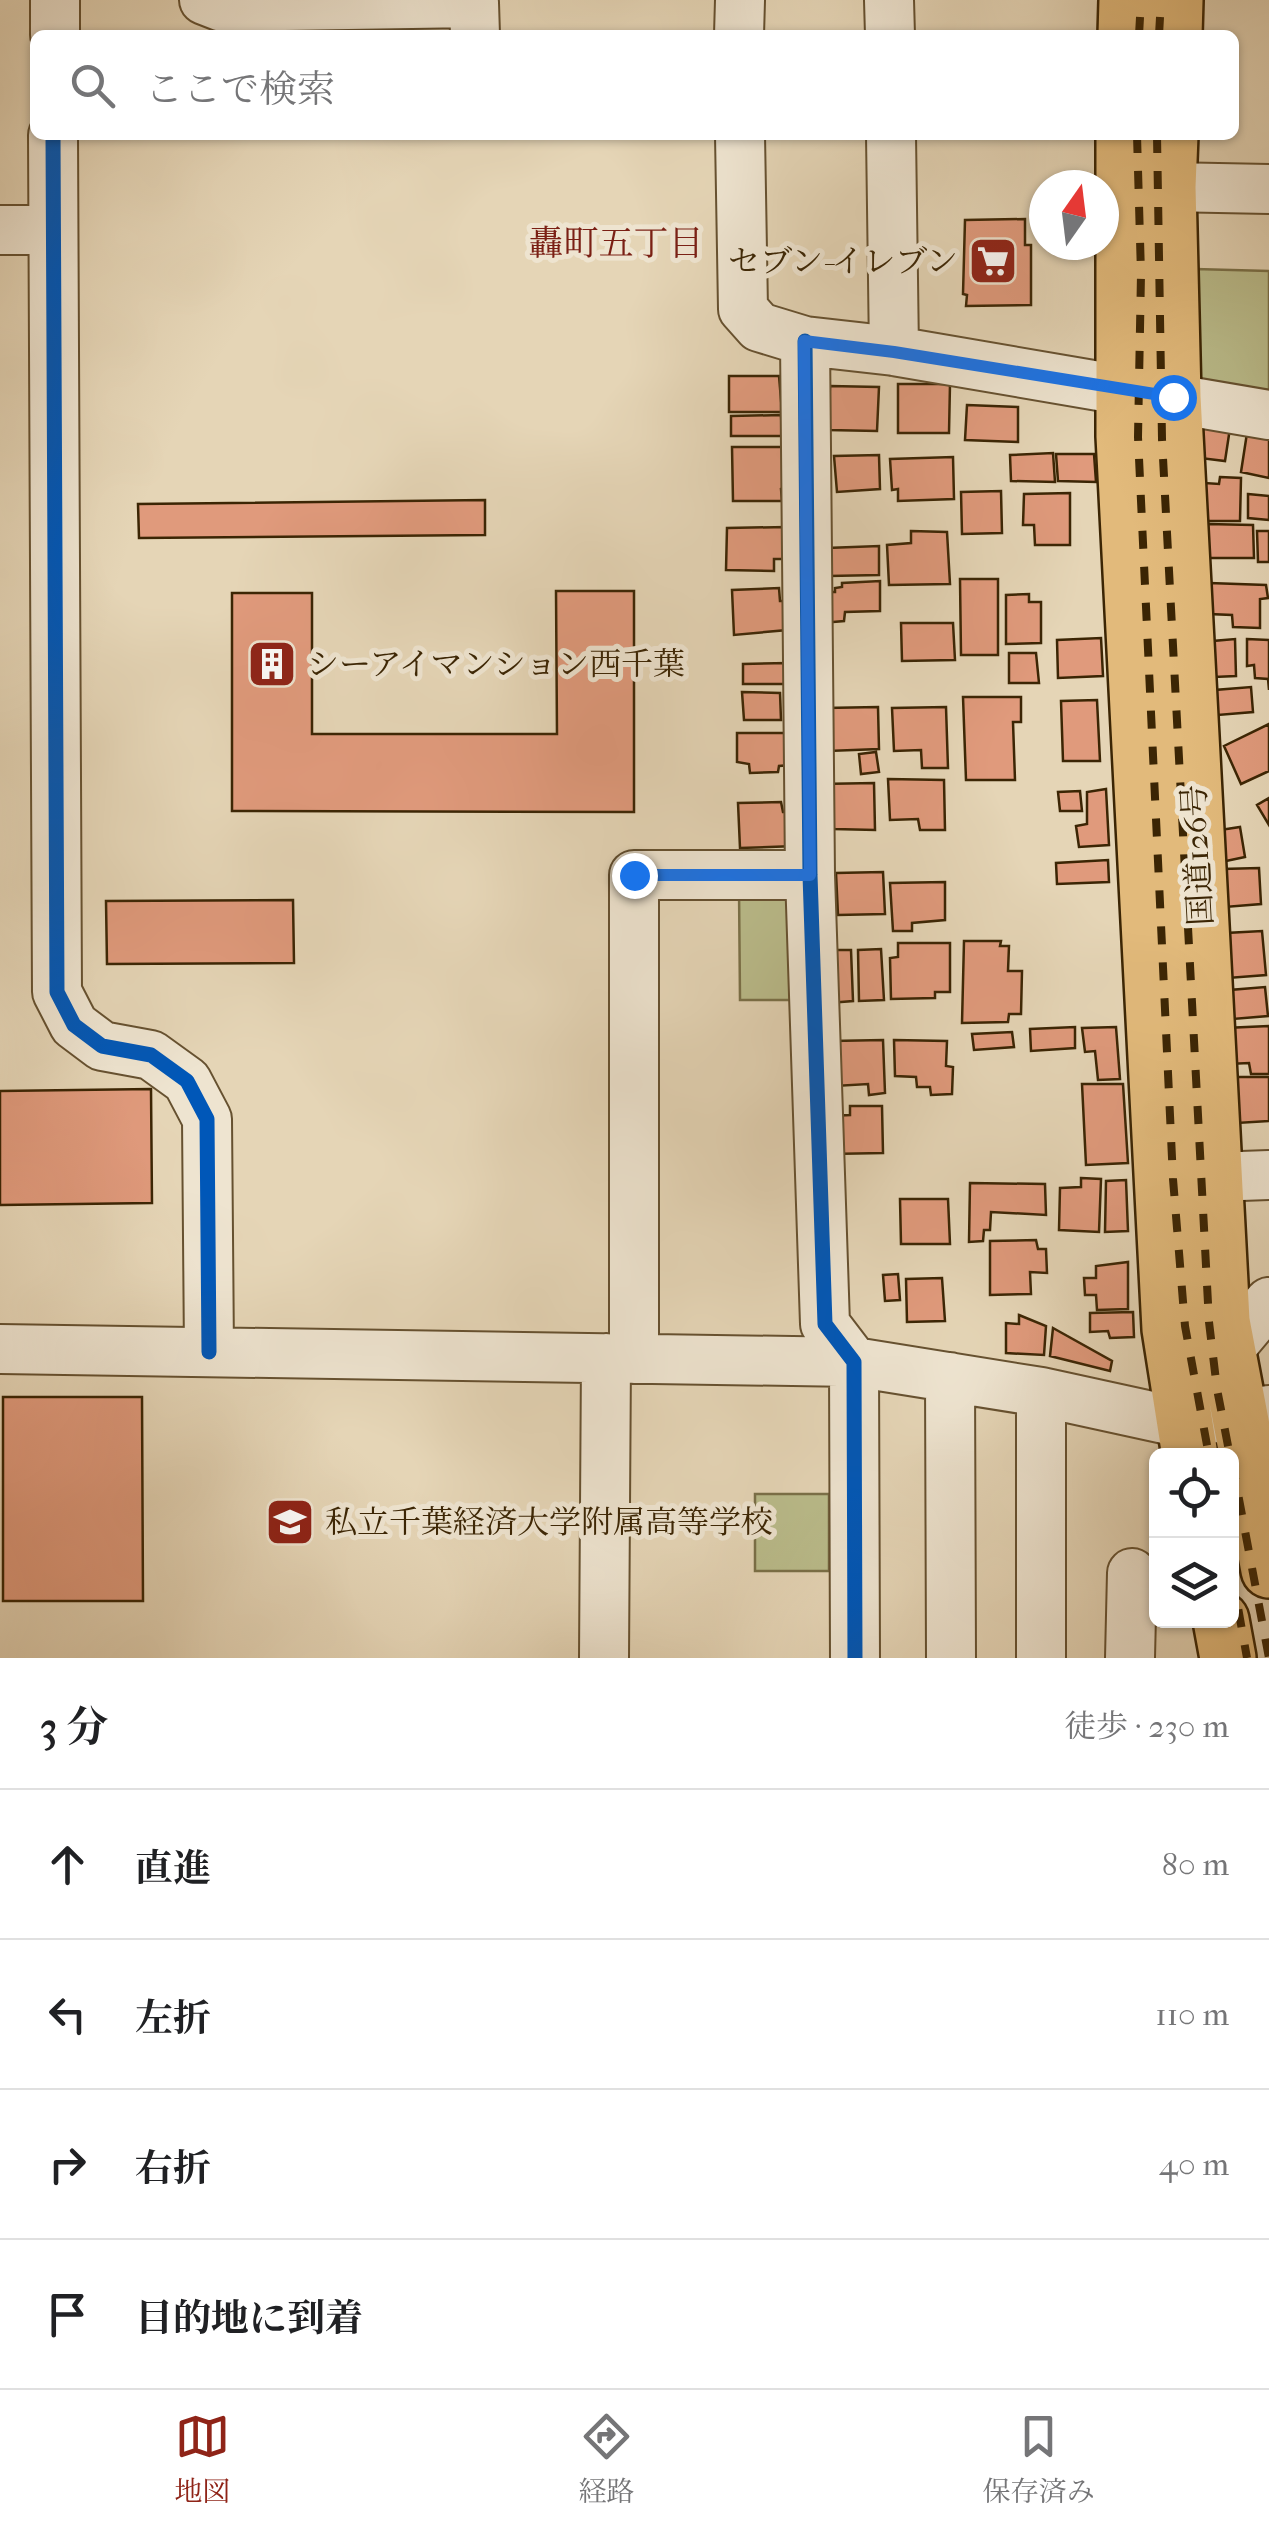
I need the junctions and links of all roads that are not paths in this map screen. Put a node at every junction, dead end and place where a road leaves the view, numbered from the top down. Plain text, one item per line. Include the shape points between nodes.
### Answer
1 (55, 0) edge
2 (204, 0) edge
3 (740, 0) edge
4 (889, 0) edge
5 (1127, 0) edge
6 (1176, 0) edge
7 (54, 30) edge
8 (475, 30) edge
9 (739, 30) edge
10 (890, 30) edge
11 (1126, 30) edge
12 (1174, 30) edge
13 (53, 140) edge
14 (740, 140) edge
15 (891, 140) edge
16 (1125, 140) edge
17 (1169, 161) edge
18 (1269, 189) edge
19 (0, 230) edge
20 (51, 230) junction
21 (804, 341) junction
22 (894, 352) junction
23 (1150, 394) junction
24 (1269, 415) edge
25 (810, 875) junction
26 (1269, 1175) edge
27 (1214, 1177) junction
28 (1269, 1302) edge
29 (0, 1349) edge
30 (210, 1352) junction
31 (1226, 1354) junction
32 (620, 1359) junction
33 (854, 1362) junction
34 (950, 1377) junction
35 (1041, 1392) junction
36 (1254, 1413) edge
37 (1186, 1439) edge
38 (1269, 1570) edge
39 (1132, 1573) dead end
40 (1222, 1628) edge
41 (604, 1658) edge
42 (854, 1658) edge
43 (951, 1658) edge
44 (1041, 1658) edge
45 (1130, 1658) edge
46 (1228, 1658) edge

1 - 7 street
2 - 8 street via 222,7 474,3
3 - 9 street
4 - 10 street
5 - 11 highway
6 - 12 highway
13 - 20 street
14 - 21 street via 743,310 759,327
15 - 22 street
16 - 23 highway, 国道126号
17 - 18 street
17 - 23 highway, 国道126号
19 - 20 street
20 - 30 street via 57,992 74,1024 102,1046 152,1055 187,1081 207,1119
21 - 22 street
21 - 25 street
22 - 23 street
23 - 24 street
23 - 27 highway, 国道126号
23 - 37 highway, 国道126号 via 1124,436 1170,1328
25 - 32 street via 634,875
25 - 33 street via 824,1324
26 - 27 street
27 - 31 highway, 国道126号
28 - 31 street
29 - 30 street
30 - 32 street
31 - 36 highway, 国道126号
32 - 33 street
32 - 41 street
33 - 34 street
33 - 42 street
34 - 35 street
34 - 43 street
35 - 37 street
35 - 44 street
36 - 37 street
36 - 38 highway, 国道126号
39 - 45 street
40 - 46 highway

